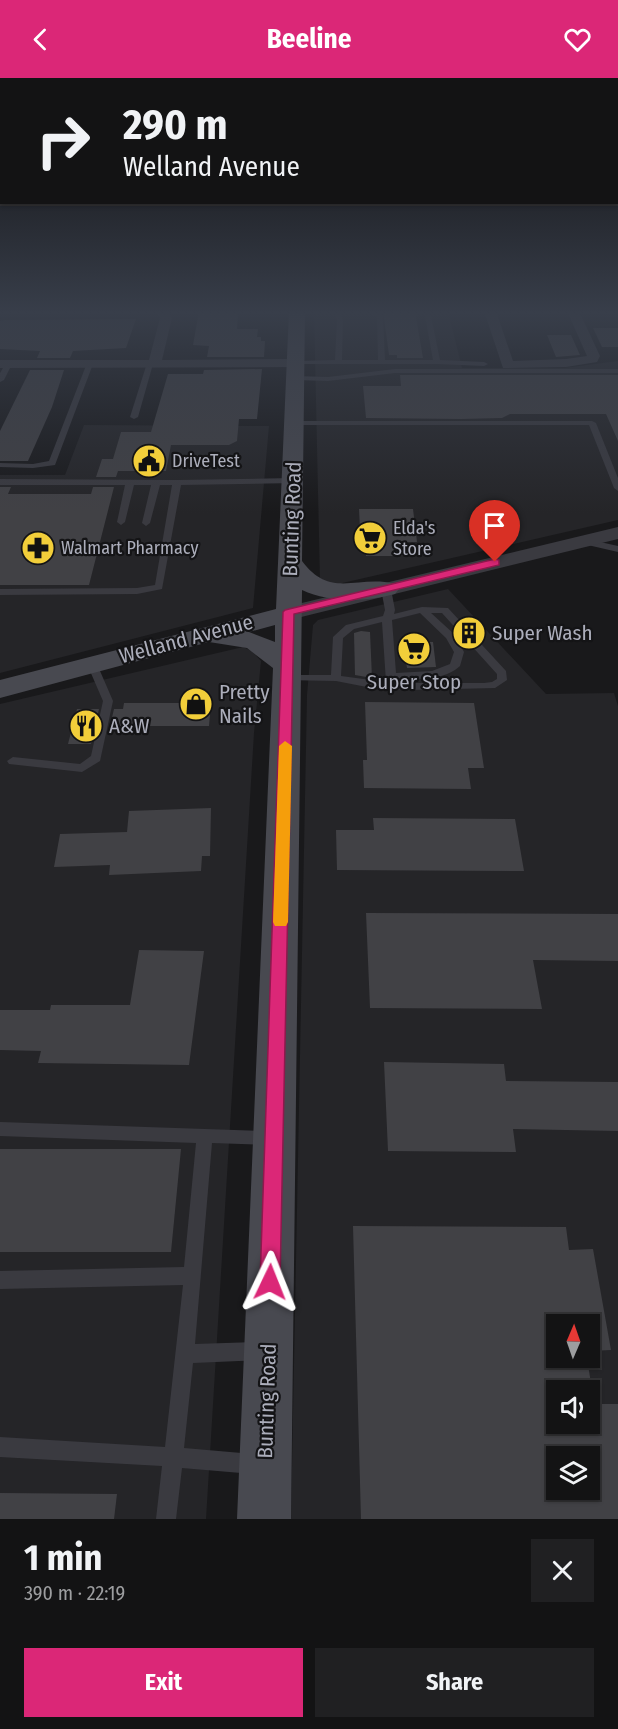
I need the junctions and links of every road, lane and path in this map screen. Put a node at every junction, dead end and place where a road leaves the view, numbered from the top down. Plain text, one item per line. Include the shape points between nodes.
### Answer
1 (84, 378) edge
2 (147, 378) edge
3 (296, 378) edge
4 (134, 417) dead end
5 (294, 423) junction
6 (0, 465) edge
7 (293, 481) junction
8 (0, 483) edge
9 (130, 483) junction
10 (156, 483) junction
11 (177, 483) junction
12 (618, 489) edge
13 (121, 522) dead end
14 (146, 523) dead end
15 (618, 532) edge
16 (582, 541) junction
17 (618, 549) edge
18 (291, 563) junction
19 (386, 589) junction
20 (0, 592) edge
21 (422, 610) junction
22 (289, 612) junction
23 (387, 618) junction
24 (200, 636) junction
25 (92, 664) junction
26 (288, 672) junction
27 (336, 678) junction
28 (392, 680) junction
29 (0, 689) edge
30 (13, 761) dead end
31 (0, 1129) edge
32 (205, 1136) junction
33 (274, 1138) junction
34 (192, 1276) junction
35 (0, 1280) edge
36 (268, 1351) junction
37 (185, 1354) junction
38 (0, 1447) edge
39 (173, 1456) junction
40 (265, 1465) junction
41 (166, 1519) edge
42 (264, 1519) edge

1 - 6 lane via 52,463
2 - 4 lane
3 - 5 main road, Bunting Road
5 - 7 main road, Bunting Road
5 - 12 lane via 592,423
7 - 11 lane
7 - 18 main road, Bunting Road
8 - 9 lane
9 - 10 lane
9 - 13 lane
10 - 11 lane
10 - 14 lane
11 - 20 lane via 159,587 136,591
15 - 16 street, Welland Avenue
16 - 17 lane
16 - 19 street, Welland Avenue
18 - 19 main road via 308,584 318,587 336,591
18 - 22 main road, Bunting Road
19 - 22 street, Welland Avenue
19 - 23 lane via 390,610
21 - 23 lane
21 - 28 lane via 450,636 459,652 455,666 441,674
21 - 28 lane via 446,610 502,673 502,681 484,686
22 - 24 main road, Welland Avenue
22 - 26 main road, Bunting Road
23 - 27 lane via 350,627 338,637
23 - 28 lane
24 - 25 main road, Welland Avenue
24 - 26 main road via 241,636 264,645
25 - 29 main road, Welland Avenue
25 - 30 lane via 108,701 96,758 82,768
26 - 27 lane
26 - 33 main road, Bunting Road
27 - 28 lane via 357,684
31 - 32 lane
32 - 33 lane
32 - 34 lane
33 - 36 main road, Bunting Road
34 - 35 lane
34 - 37 lane
36 - 37 lane
36 - 40 main road, Bunting Road
37 - 39 lane
38 - 39 lane
39 - 40 lane
39 - 41 lane
40 - 42 main road, Bunting Road

